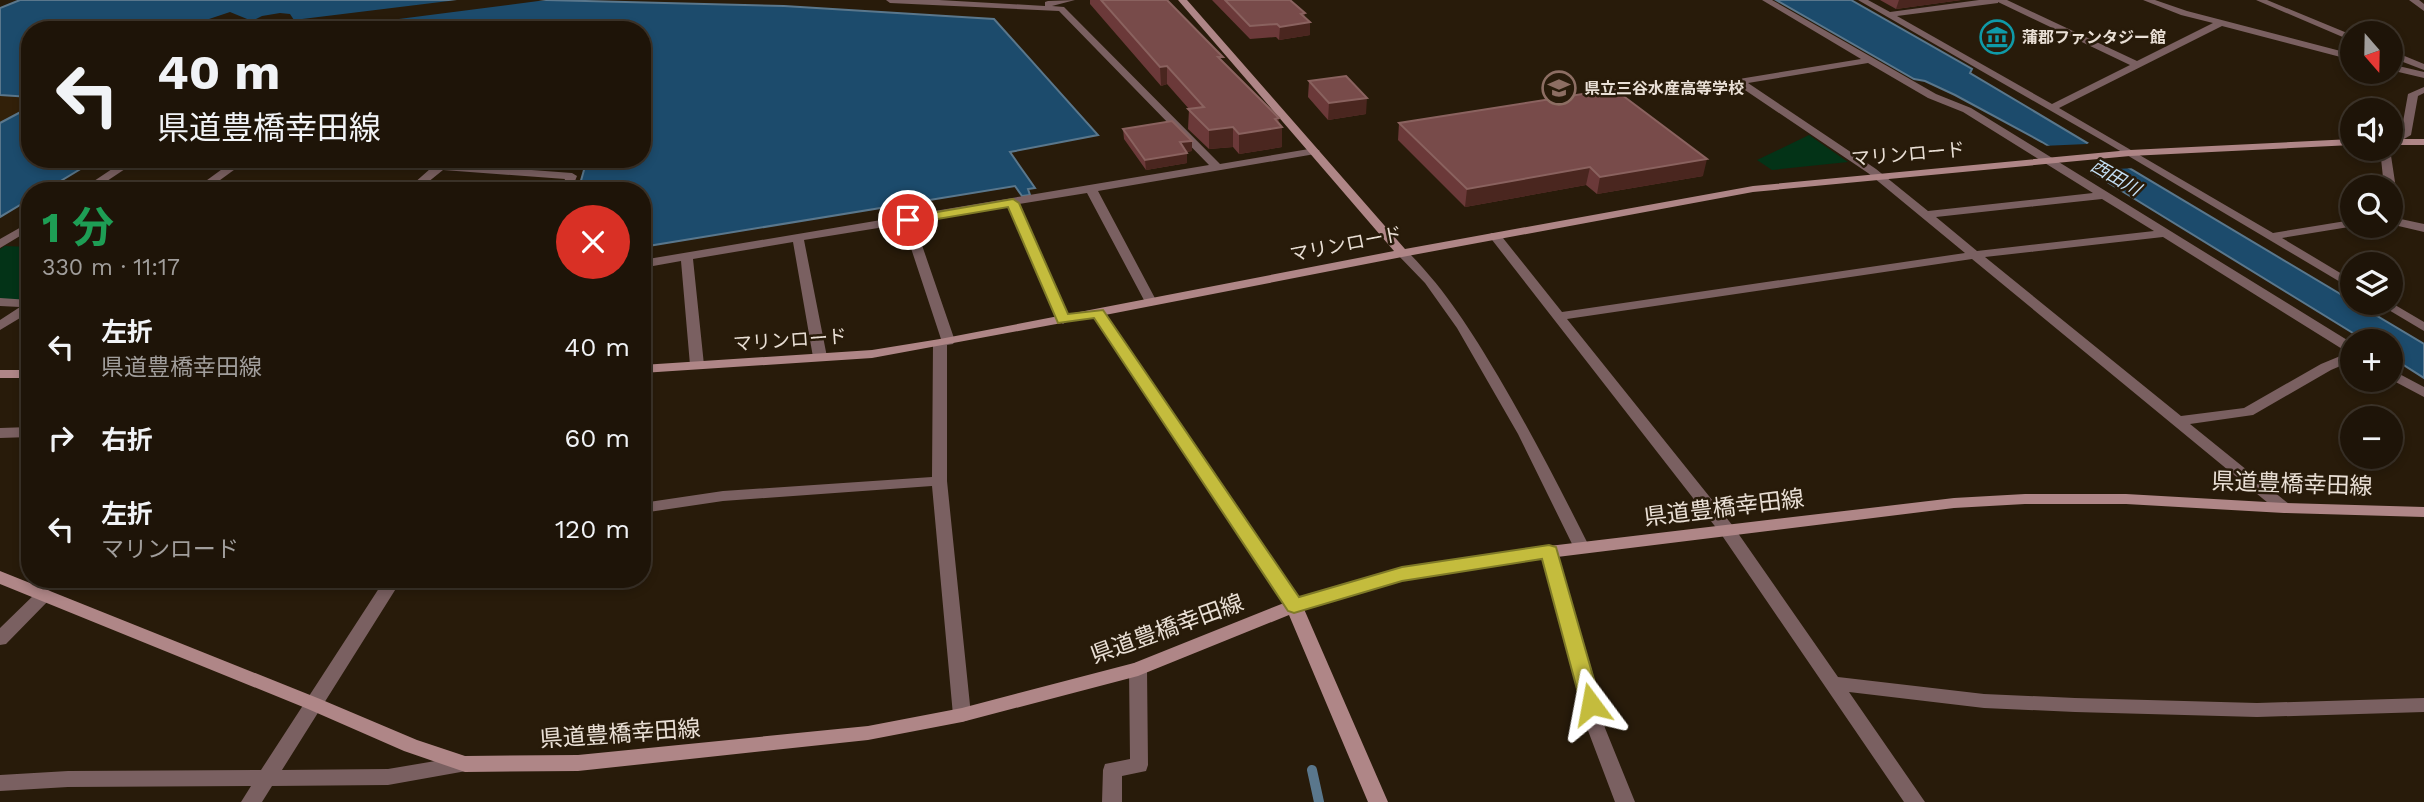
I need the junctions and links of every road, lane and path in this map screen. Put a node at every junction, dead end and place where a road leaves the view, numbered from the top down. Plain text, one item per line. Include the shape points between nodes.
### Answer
1 (890, 0) edge
2 (1071, 0) edge
3 (1182, 0) edge
4 (1766, 0) edge
5 (1862, 0) edge
6 (1999, 0) edge
7 (2147, 0) edge
8 (2260, 0) edge
9 (2413, 0) edge
10 (1022, 8) junction
11 (2424, 8) edge
12 (1888, 15) junction
13 (2221, 23) junction
14 (2340, 33) edge
15 (2340, 54) edge
16 (2403, 58) edge
17 (1870, 60) junction
18 (2136, 64) junction
19 (2424, 67) edge
20 (2403, 70) edge
21 (2424, 75) edge
22 (2424, 90) edge
23 (2053, 107) junction
24 (2403, 137) edge
25 (2424, 142) edge
26 (2340, 143) edge
27 (2403, 143) edge
28 (1315, 151) junction
29 (2126, 153) junction
30 (2054, 160) junction
31 (121, 168) edge
32 (231, 168) edge
33 (439, 168) edge
34 (467, 168) edge
35 (1217, 168) junction
36 (1876, 175) junction
37 (98, 182) edge
38 (210, 182) edge
39 (421, 182) edge
40 (569, 182) edge
41 (1091, 189) junction
42 (2105, 195) junction
43 (1013, 203) junction
44 (1926, 215) junction
45 (908, 220) junction
46 (2403, 222) edge
47 (2340, 225) edge
48 (2424, 229) edge
49 (21, 231) edge
50 (2167, 233) junction
51 (1495, 236) junction
52 (2270, 237) junction
53 (798, 239) junction
54 (0, 244) edge
55 (1402, 253) junction
56 (1975, 255) junction
57 (687, 257) junction
58 (651, 263) edge
59 (2340, 278) edge
60 (0, 302) edge
61 (1151, 302) junction
62 (21, 304) edge
63 (21, 311) edge
64 (1098, 313) junction
65 (2403, 315) edge
66 (1560, 316) junction
67 (1063, 320) junction
68 (0, 326) edge
69 (2424, 327) edge
70 (2340, 341) edge
71 (944, 342) junction
72 (820, 357) junction
73 (2340, 361) edge
74 (697, 365) junction
75 (651, 368) edge
76 (0, 374) edge
77 (21, 374) edge
78 (2403, 381) edge
79 (2424, 393) edge
80 (2179, 422) junction
81 (21, 432) edge
82 (0, 433) edge
83 (939, 481) junction
84 (651, 507) edge
85 (2284, 508) junction
86 (2424, 512) edge
87 (1727, 530) junction
88 (1583, 548) junction
89 (1549, 552) junction
90 (0, 577) edge
91 (21, 586) edge
92 (27, 588) edge
93 (388, 588) edge
94 (44, 595) junction
95 (1294, 606) junction
96 (0, 639) edge
97 (1138, 669) junction
98 (1832, 683) junction
99 (314, 704) junction
100 (2424, 705) edge
101 (962, 715) junction
102 (465, 764) junction
103 (265, 779) junction
104 (0, 783) edge
105 (251, 802) edge
106 (1112, 802) edge
107 (1378, 802) edge
108 (1625, 802) edge
109 (1915, 802) edge

1 - 10 street
2 - 10 street
3 - 28 street
4 - 17 street
5 - 12 street
6 - 12 street
6 - 18 street
7 - 13 street
8 - 14 street
9 - 11 street
10 - 35 street via 1061,9
12 - 23 street
13 - 15 street
13 - 18 street
16 - 19 street
17 - 30 street
17 - 36 street via 1739,82
18 - 23 street
20 - 21 street
22 - 24 street via 2413,94
23 - 29 street
25 - 27 street
26 - 29 street
28 - 35 street
28 - 55 street
29 - 30 street, マリンロード
29 - 52 street
30 - 36 street, マリンロード
30 - 42 street
31 - 37 street
32 - 38 street
33 - 39 street
34 - 40 street via 572,176
35 - 41 street
36 - 44 street
36 - 51 street, マリンロード via 1754,189
41 - 43 street
41 - 61 street
42 - 44 street
42 - 50 street
43 - 45 street
43 - 67 street
44 - 56 street
45 - 53 street
45 - 71 street
46 - 48 street
47 - 52 street
49 - 54 street
50 - 56 street
50 - 70 street
51 - 55 street, マリンロード
51 - 66 street
52 - 59 street
53 - 57 street
53 - 72 street
55 - 61 street, マリンロード
55 - 88 street via 1429,280 1463,328 1525,434
56 - 66 street
56 - 80 street
57 - 58 street
57 - 74 street
60 - 62 street
61 - 64 street, マリンロード
63 - 68 street
64 - 67 street, マリンロード
64 - 95 street
65 - 69 street
66 - 87 street
67 - 71 street, マリンロード
71 - 72 street, マリンロード
71 - 83 street
72 - 74 street, マリンロード
73 - 80 street via 2248,412
74 - 75 street, マリンロード
76 - 77 street
78 - 79 street
80 - 85 street
81 - 82 street
83 - 84 street via 723,496
83 - 101 street
85 - 86 street, 県道豊橋幸田線
85 - 87 street, 県道豊橋幸田線 via 2126,499 2025,499
87 - 88 street, 県道豊橋幸田線
87 - 98 street
88 - 89 street, 県道豊橋幸田線
89 - 95 street, 県道豊橋幸田線 via 1402,574
89 - 108 street via 1596,728
90 - 91 street, 県道豊橋幸田線
92 - 94 street, 県道豊橋幸田線
93 - 99 street
94 - 96 street
94 - 99 street, 県道豊橋幸田線
95 - 97 street, 県道豊橋幸田線
95 - 107 street
97 - 101 street, 県道豊橋幸田線
97 - 106 street via 1139,765 1112,771
98 - 100 street via 1984,701 2100,706 2270,710
98 - 109 street
99 - 102 street, 県道豊橋幸田線 via 411,747
99 - 103 street
101 - 102 street, 県道豊橋幸田線 via 868,733 735,748 578,763
102 - 103 street via 388,778
103 - 104 street
103 - 105 street

